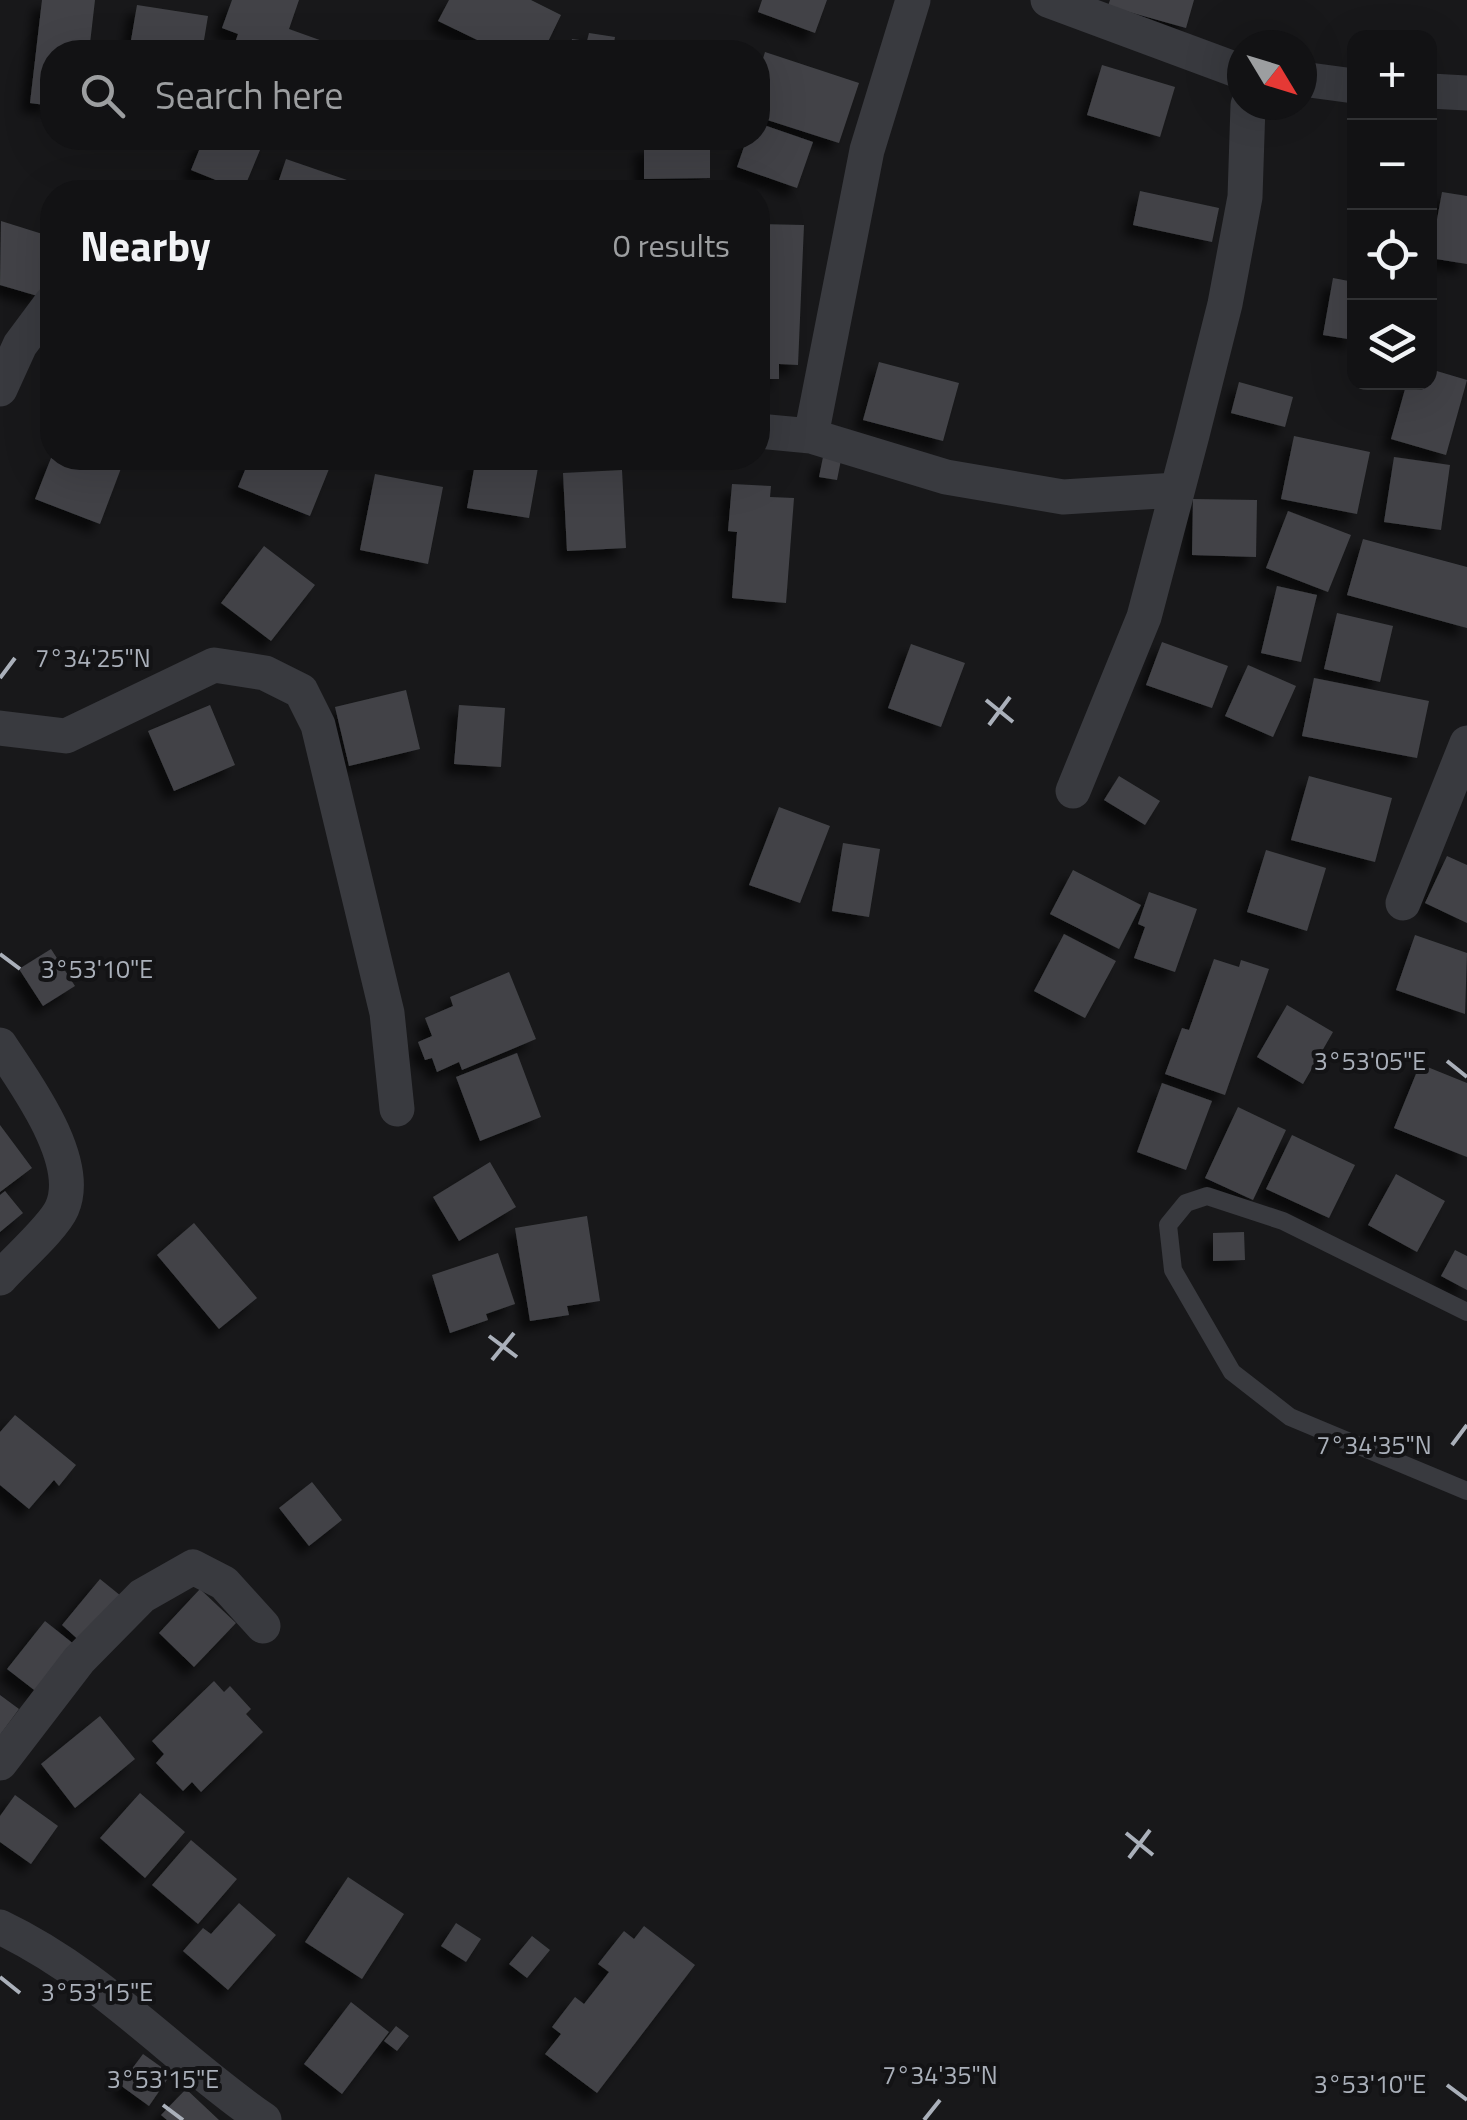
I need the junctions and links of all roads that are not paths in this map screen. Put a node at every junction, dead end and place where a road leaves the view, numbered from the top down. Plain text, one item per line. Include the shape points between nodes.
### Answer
1 (913, 0) edge
2 (1048, 0) edge
3 (1227, 72) edge
4 (1317, 81) edge
5 (1347, 85) edge
6 (1437, 91) edge
7 (1467, 92) edge
8 (1248, 120) edge
9 (40, 318) edge
10 (0, 389) edge
11 (770, 433) edge
12 (811, 436) junction
13 (1177, 490) junction
14 (0, 728) edge
15 (1467, 743) edge
16 (1073, 791) dead end
17 (1403, 904) dead end
18 (0, 1044) edge
19 (397, 1110) dead end
20 (0, 1278) edge
21 (1467, 1312) edge
22 (1467, 1491) edge
23 (263, 1626) dead end
24 (0, 1763) edge
25 (0, 1927) edge
26 (264, 2120) edge

1 - 12 street via 867,150
2 - 3 street
4 - 5 street
6 - 7 street
8 - 13 street via 1245,197
9 - 10 street
11 - 12 street
12 - 13 street via 946,477 1063,497
13 - 16 street via 1144,617
14 - 19 street via 66,736 214,665 265,672 301,692 318,725 386,1012
15 - 17 street
18 - 20 street via 52,1127 64,1176 62,1207
21 - 22 lane via 1283,1221 1208,1196 1186,1203 1168,1225 1173,1270 1232,1372 1290,1417
23 - 24 street via 224,1583 194,1567 142,1596 79,1660
25 - 26 street via 82,1972

